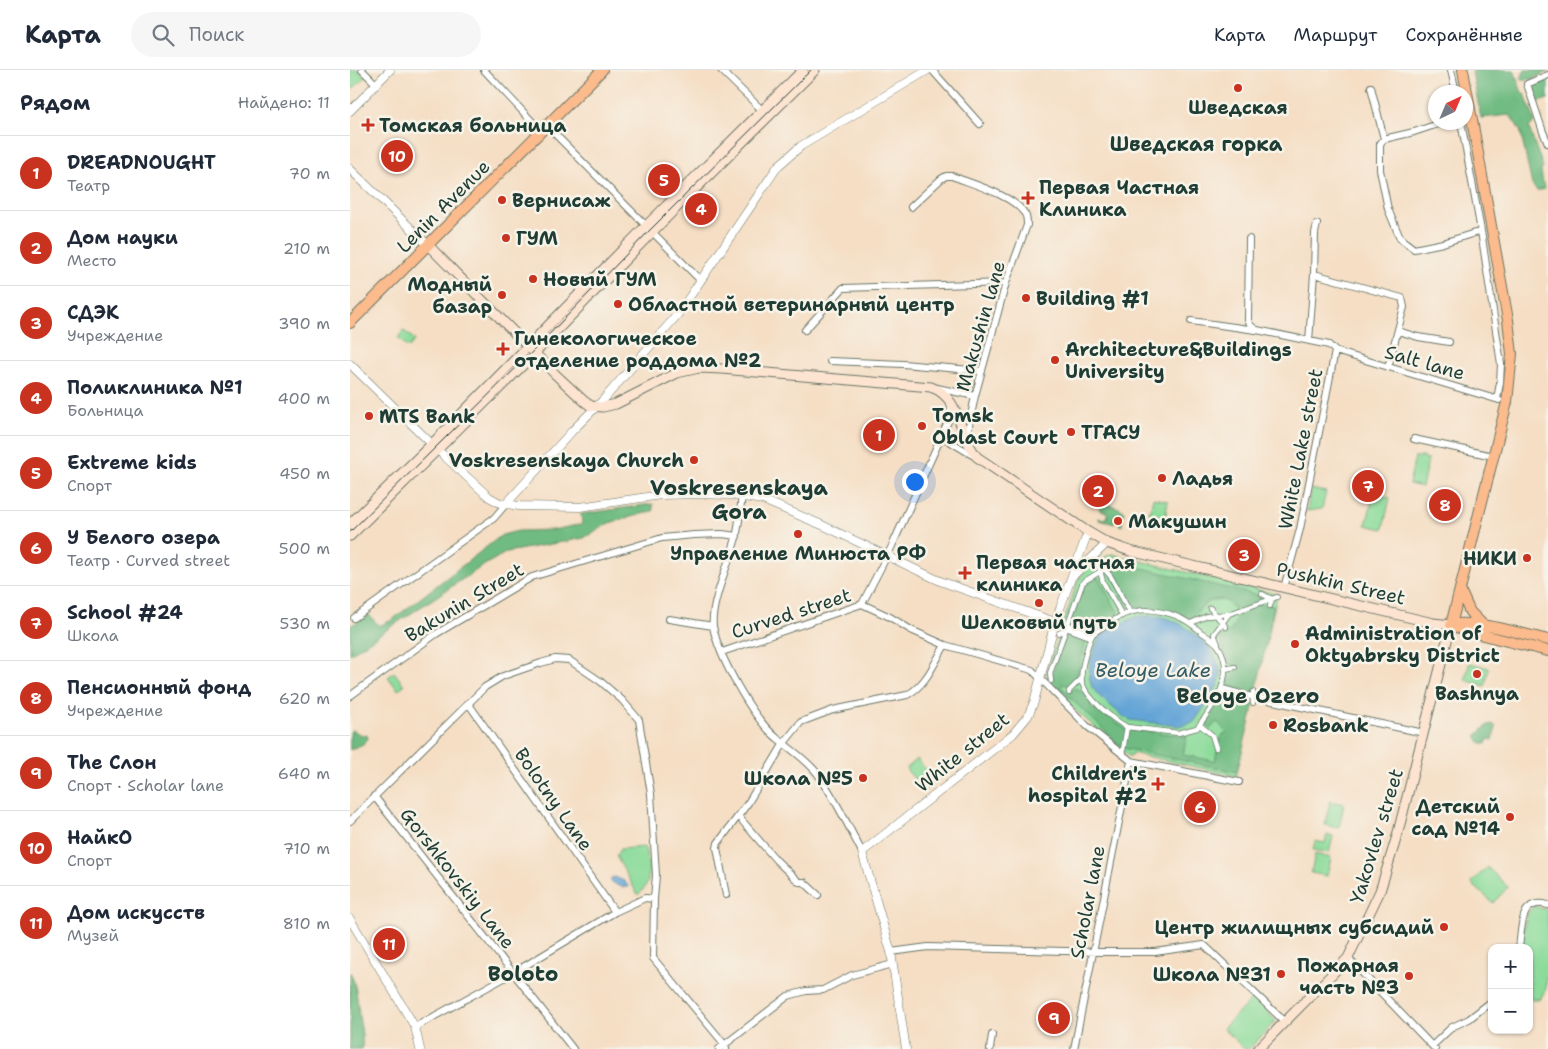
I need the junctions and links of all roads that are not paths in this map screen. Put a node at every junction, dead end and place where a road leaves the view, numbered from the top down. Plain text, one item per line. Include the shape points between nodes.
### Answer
1 (362, 70) edge
2 (390, 70) edge
3 (484, 70) edge
4 (602, 70) edge
5 (721, 70) edge
6 (803, 70) edge
7 (815, 70) edge
8 (930, 70) edge
9 (1451, 70) edge
10 (1464, 70) edge
11 (1548, 75) edge
12 (376, 84) junction
13 (1454, 85) edge
14 (1371, 87) dead end
15 (350, 111) edge
16 (765, 114) junction
17 (980, 124) dead end
18 (1428, 127) edge
19 (544, 129) junction
20 (1463, 130) edge
21 (1384, 139) junction
22 (1548, 143) edge
23 (350, 169) edge
24 (912, 207) dead end
25 (1317, 224) dead end
26 (649, 229) junction
27 (1481, 231) junction
28 (1249, 240) dead end
29 (428, 245) junction
30 (1314, 274) junction
31 (701, 281) junction
32 (1006, 283) junction
33 (1191, 321) dead end
34 (350, 323) edge
35 (805, 330) dead end
36 (1257, 330) junction
37 (1398, 331) junction
38 (1309, 341) junction
39 (1449, 342) dead end
40 (531, 350) junction
41 (1335, 351) junction
42 (830, 361) dead end
43 (350, 364) edge
44 (1388, 367) junction
45 (982, 371) junction
46 (931, 387) junction
47 (947, 396) junction
48 (975, 396) junction
49 (1502, 400) junction
50 (596, 408) junction
51 (941, 436) junction
52 (1414, 439) dead end
53 (969, 446) junction
54 (435, 447) junction
55 (1494, 456) junction
56 (977, 457) junction
57 (742, 496) junction
58 (506, 504) junction
59 (350, 524) edge
60 (1088, 532) junction
61 (350, 536) edge
62 (736, 536) junction
63 (1107, 543) junction
64 (887, 555) junction
65 (1106, 568) junction
66 (1100, 572) junction
67 (1073, 576) junction
68 (1112, 577) junction
69 (1102, 581) junction
70 (1284, 588) junction
71 (1460, 590) junction
72 (1124, 599) junction
73 (1114, 603) junction
74 (862, 604) junction
75 (1270, 606) dead end
76 (1210, 608) dead end
77 (1130, 612) junction
78 (1229, 614) junction
79 (1122, 615) junction
80 (1218, 615) junction
81 (354, 618) dead end
82 (669, 619) dead end
83 (1055, 622) junction
84 (1191, 623) junction
85 (1225, 625) junction
86 (1451, 625) junction
87 (1483, 625) junction
88 (713, 626) junction
89 (1067, 626) junction
90 (1058, 633) dead end
91 (1092, 635) junction
92 (1548, 640) edge
93 (945, 645) junction
94 (1218, 646) junction
95 (1548, 651) edge
96 (722, 652) junction
97 (1235, 667) dead end
98 (1225, 669) junction
99 (1040, 677) junction
100 (1082, 678) junction
101 (1051, 681) dead end
102 (1222, 691) junction
103 (1069, 693) dead end
104 (1243, 695) junction
105 (350, 696) edge
106 (1254, 698) joint
107 (468, 702) junction
108 (1200, 725) junction
109 (1126, 727) junction
110 (1424, 733) junction
111 (784, 743) junction
112 (1216, 748) dead end
113 (1123, 750) dead end
114 (1131, 761) junction
115 (1239, 782) dead end
116 (374, 796) junction
117 (738, 816) junction
118 (350, 821) edge
119 (862, 852) junction
120 (726, 895) dead end
121 (818, 895) dead end
122 (654, 899) junction
123 (1548, 905) edge
124 (615, 912) junction
125 (350, 919) edge
126 (1519, 944) edge
127 (891, 952) junction
128 (1093, 952) junction
129 (1348, 958) junction
130 (893, 964) junction
131 (513, 973) junction
132 (1488, 1005) edge
133 (1285, 1022) junction
134 (415, 1027) junction
135 (992, 1035) dead end
136 (723, 1048) edge
137 (1434, 1048) edge
138 (420, 1049) edge
139 (573, 1049) edge
140 (906, 1049) edge
141 (990, 1049) edge
142 (1074, 1049) edge
143 (1258, 1049) edge

1 - 12 street
2 - 12 street
3 - 19 street
4 - 19 main road, Lenin Avenue
5 - 16 street
6 - 16 main road
7 - 16 main road
8 - 17 street
8 - 31 street via 801,146 778,166
9 - 13 street
10 - 49 main road via 1511,337 1511,372
11 - 22 street via 1527,84
12 - 15 street
14 - 21 street
16 - 26 main road
18 - 21 street
19 - 26 street
19 - 29 main road, Lenin Avenue
20 - 27 street
21 - 27 street via 1380,144 1380,170 1388,209 1403,242 1414,249
23 - 29 street
24 - 32 street, Makushin lane via 946,176 1018,205 1026,215 1027,225
25 - 30 street
26 - 31 street
26 - 40 main road
27 - 49 street via 1501,364
28 - 36 street via 1248,320
29 - 34 main road, Lenin Avenue
29 - 40 main road
30 - 37 street via 1402,298 1404,307
30 - 38 street
31 - 50 street via 678,314
32 - 35 street via 843,288
32 - 45 street, Makushin lane
33 - 36 street, Salt lane
36 - 38 street, Salt lane
37 - 39 street
37 - 44 street
38 - 41 street, Salt lane via 1329,345
40 - 50 main road via 584,402
40 - 54 main road
41 - 44 street, Salt lane
41 - 70 street, White Lake street
42 - 45 street
43 - 54 street
44 - 49 street, Salt lane
45 - 48 street, Makushin lane
46 - 47 main road
46 - 48 street
46 - 50 main road via 699,368 677,373 616,404
47 - 51 street, Makushin lane via 950,416
47 - 53 main road, Pushkin Street
48 - 53 street, Makushin lane via 968,425
49 - 55 main road
50 - 58 street
51 - 56 street
51 - 64 street, Makushin lane
52 - 55 street
53 - 56 main road, Pushkin Street
54 - 58 street via 489,497
54 - 59 main road
54 - 61 main road
55 - 71 main road
56 - 60 main road, Pushkin Street
57 - 58 street via 661,495 580,507
57 - 62 street
57 - 64 street via 763,500
58 - 81 street via 494,518
60 - 63 main road, Pushkin Street
60 - 67 street
62 - 88 street via 714,609
62 - 105 street, Bakunin Street via 713,534 662,538 532,577 436,634
63 - 67 street
63 - 70 main road, Pushkin Street
64 - 74 street, Makushin lane
64 - 83 street via 940,581
65 - 66 street
65 - 66 street via 1098,561
65 - 68 street
66 - 69 street
66 - 89 street via 1083,582
67 - 83 street
68 - 69 street
68 - 72 street
69 - 73 street
70 - 86 main road, Pushkin Street
71 - 86 main road
71 - 87 main road via 1472,616
72 - 73 street
72 - 77 street
73 - 79 street
74 - 93 street, Curved street
74 - 96 street, Curved street
75 - 78 street via 1273,596
76 - 80 street
77 - 79 street
77 - 84 street via 1159,610 1182,616
78 - 80 street
78 - 85 street
79 - 91 street
80 - 84 street
80 - 85 street
82 - 88 street
83 - 99 street, White street
84 - 94 street
85 - 94 street via 1214,634
86 - 87 main road, Pushkin Street
86 - 95 main road, Pushkin Street
86 - 110 main road, Yakovlev street
87 - 92 main road, Pushkin Street
88 - 96 street
89 - 90 street
89 - 91 street
89 - 101 street via 1050,673
91 - 100 street
93 - 99 street, Curved street via 1032,670
93 - 111 street via 916,690 906,695 833,710 801,722
94 - 98 street
96 - 111 street via 747,701 767,728
97 - 98 street
98 - 102 street
99 - 114 street, Curved street via 1087,726
99 - 119 street, White street via 1028,716 1013,734
100 - 103 street
100 - 109 street via 1094,701
102 - 104 street
102 - 104 street
102 - 108 street
104 - 106 street
106 - 110 street
107 - 116 street
107 - 122 street via 503,676 555,659 569,660 622,700 639,720 652,794
107 - 124 street, Bolotny Lane
108 - 109 street via 1174,734
108 - 112 street via 1213,734
109 - 113 street
110 - 129 main road, Yakovlev street via 1380,891
111 - 117 street
111 - 119 street via 816,772
114 - 115 street, Curved street
114 - 128 street, Scholar lane
116 - 118 street
116 - 131 street, Gorshkovskiy Lane
117 - 120 street via 716,848
117 - 121 street via 776,860
119 - 127 street
122 - 124 street via 645,898
122 - 136 street via 653,958 700,1013
123 - 126 street via 1533,904 1526,910
124 - 131 street
125 - 134 street
127 - 128 street via 928,947
127 - 130 street
128 - 133 street via 1155,952 1204,945
128 - 142 street, Scholar lane
129 - 133 main road, Yakovlev street
129 - 137 street
130 - 136 street via 852,975 823,990 788,996
130 - 140 street
131 - 134 street
131 - 139 street, Gorshkovskiy Lane
132 - 137 street via 1452,1027
133 - 143 main road, Yakovlev street
134 - 138 street
135 - 141 street

